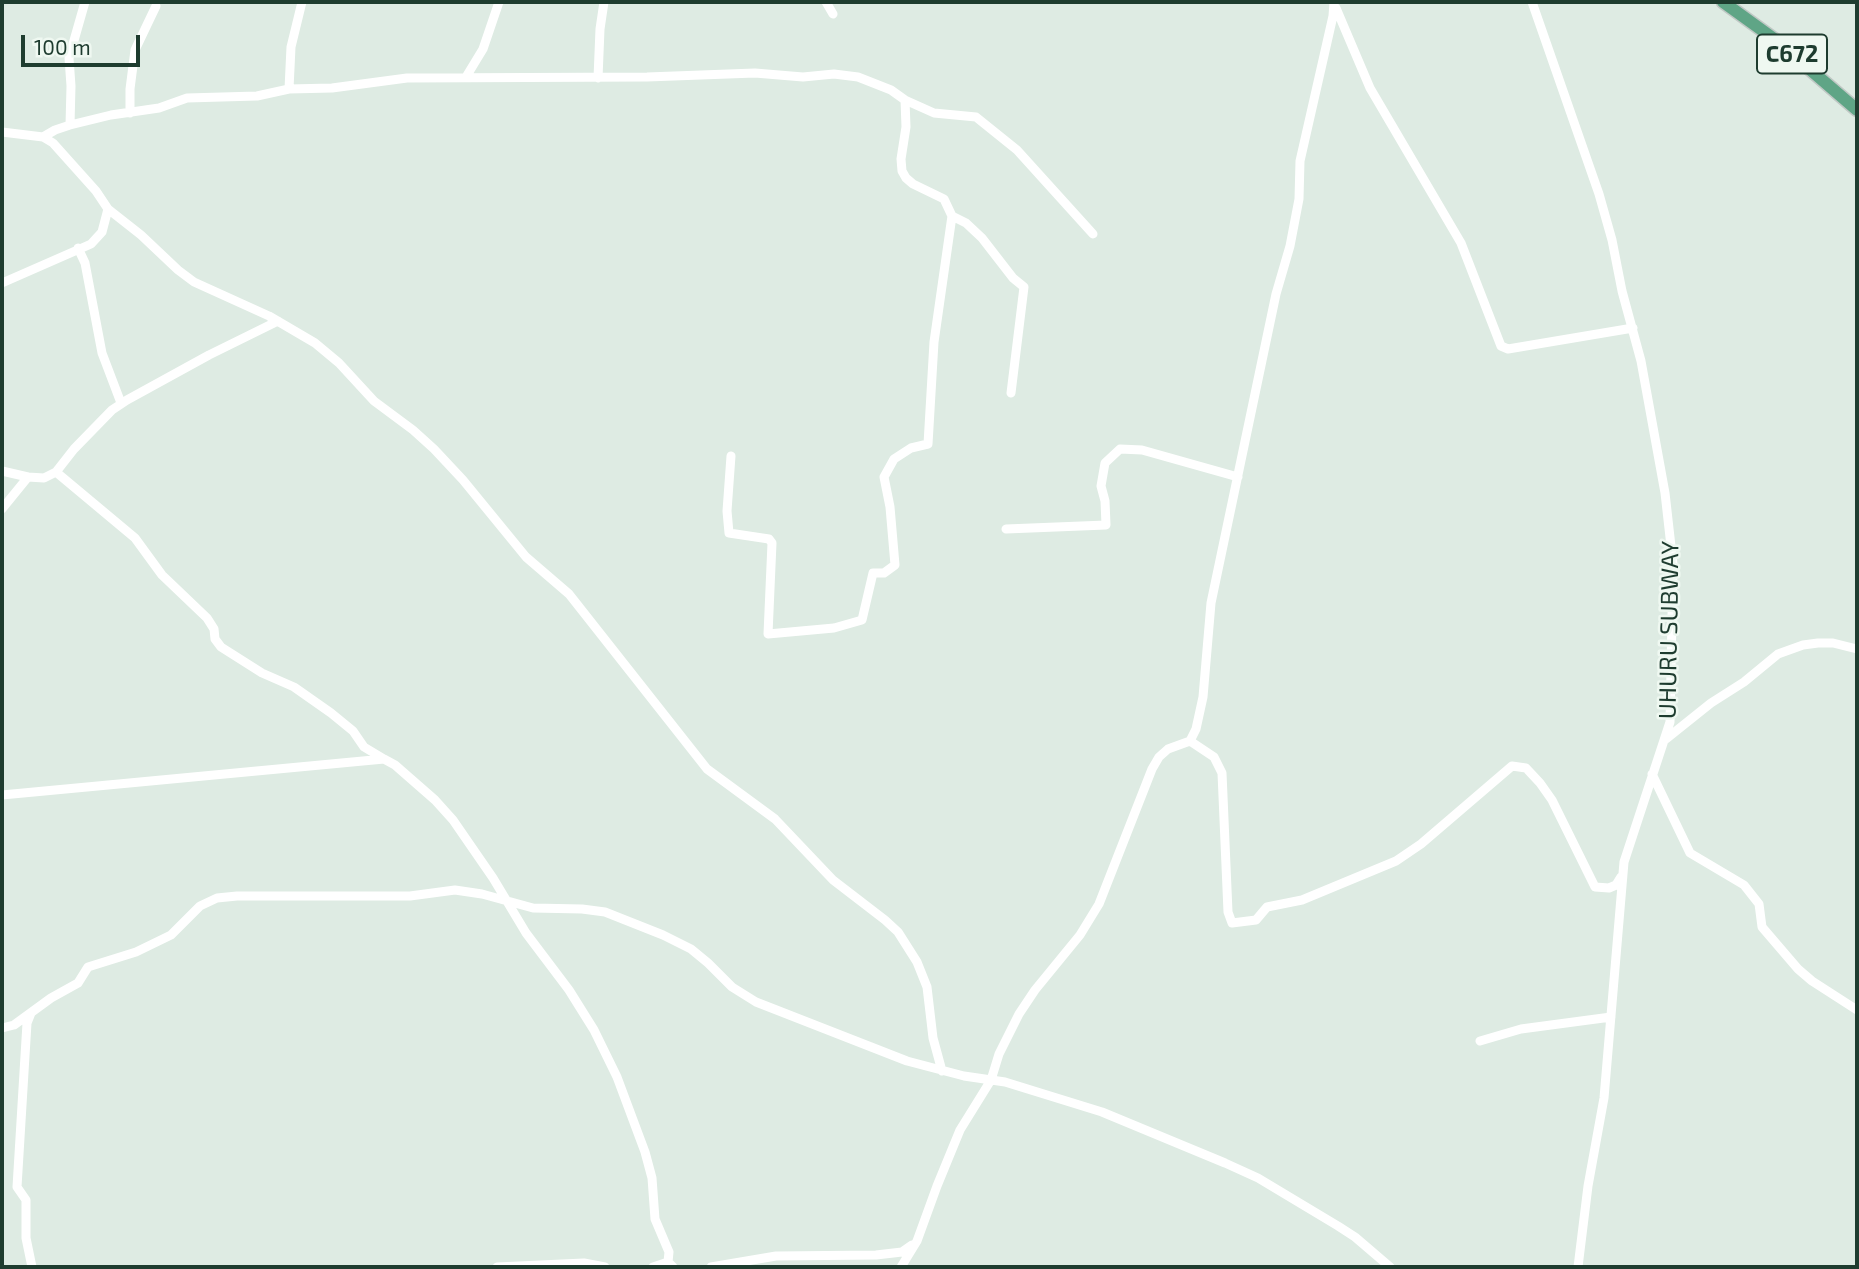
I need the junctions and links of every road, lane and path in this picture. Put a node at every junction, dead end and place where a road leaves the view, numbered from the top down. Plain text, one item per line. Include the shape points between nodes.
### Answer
1 (85, 2) edge
2 (302, 2) edge
3 (499, 2) edge
4 (604, 2) edge
5 (826, 2) edge
6 (1532, 2) edge
7 (1723, 2) edge
8 (1334, 3) edge
9 (156, 6) dead end
10 (833, 14) dead end
11 (466, 77) junction
12 (598, 78) junction
13 (289, 89) junction
14 (905, 100) junction
15 (1856, 108) edge
16 (130, 113) junction
17 (70, 125) junction
18 (55, 130) junction
19 (2, 132) edge
20 (43, 137) junction
21 (57, 146) junction
22 (108, 209) junction
23 (952, 216) junction
24 (1093, 234) dead end
25 (78, 248) junction
26 (2, 283) edge
27 (278, 321) junction
28 (1633, 328) junction
29 (1011, 393) dead end
30 (121, 403) junction
31 (731, 456) dead end
32 (2, 471) edge
33 (55, 472) junction
34 (28, 477) junction
35 (1238, 477) junction
36 (2, 508) edge
37 (1006, 529) dead end
38 (1857, 649) edge
39 (1665, 740) junction
40 (1190, 741) junction
41 (384, 759) junction
42 (1652, 774) junction
43 (2, 795) edge
44 (1622, 876) junction
45 (508, 901) junction
46 (1857, 1010) edge
47 (31, 1012) junction
48 (1611, 1017) junction
49 (2, 1028) edge
50 (1480, 1041) dead end
51 (942, 1071) junction
52 (991, 1080) junction
53 (917, 1241) junction
54 (671, 1265) edge
55 (32, 1267) edge
56 (497, 1267) edge
57 (605, 1267) edge
58 (653, 1267) edge
59 (711, 1267) edge
60 (901, 1267) edge
61 (1390, 1267) edge
62 (1578, 1267) edge

1 - 17 street via 69,58
2 - 13 street via 291,47
3 - 11 street via 484,49
4 - 12 street
5 - 10 street
6 - 28 street, UHURU SUBWAY via 1599,194
7 - 15 main road, C672
8 - 28 street via 1370,88 1461,243 1501,346 1508,349
8 - 35 street via 1300,161 1290,246
9 - 16 street via 135,50
11 - 12 street
11 - 13 street
12 - 14 street via 841,74 859,77
13 - 16 street via 257,96 187,98
14 - 23 street via 903,174 944,200
14 - 24 street via 934,113 976,117 1017,150
16 - 17 street
17 - 18 street
18 - 20 street
18 - 21 street via 51,139
19 - 20 street
20 - 21 street
21 - 22 street
22 - 25 street via 102,232 91,244
22 - 27 street via 194,282
23 - 29 street via 986,243 1025,290
23 - 31 street via 934,342 928,444 894,459 884,477 894,565 884,573 873,573 862,620 834,628 768,634 772,543 729,533
25 - 26 street
25 - 30 street via 85,262 102,353
27 - 30 street
27 - 51 street via 327,352 374,401 422,437 526,557 569,594 707,769 770,814 847,892 892,925 927,986
28 - 39 street, UHURU SUBWAY via 1670,527 1671,707
30 - 33 street
32 - 34 street
33 - 34 street via 44,478
33 - 41 street via 135,538 162,575 207,618 221,647 294,687 345,723 365,747
34 - 36 street
35 - 37 street via 1142,450 1120,449 1105,463 1101,486 1106,525
35 - 40 street via 1211,603 1203,697
38 - 39 street via 1818,643 1778,654
39 - 42 street, UHURU SUBWAY
40 - 44 street via 1214,757 1222,773 1232,923 1256,920 1267,907 1302,900 1396,861 1512,766 1526,768 1552,800 1595,887 1612,887
40 - 52 street via 1158,757 1094,914 1019,1014
41 - 43 street
41 - 45 street via 440,805
42 - 44 street, UHURU SUBWAY
42 - 46 street via 1690,853 1744,886 1759,904 1762,928 1798,969
44 - 48 street, UHURU SUBWAY
45 - 47 street via 456,890 410,896 217,898 200,906 161,941 88,967 78,983
45 - 51 street via 533,908 605,912 624,919 691,949 732,987 756,1002
45 - 54 street via 573,996 617,1077 650,1168 655,1219
47 - 49 street
47 - 55 street via 17,1187 26,1200
48 - 50 street via 1521,1029
48 - 62 street, UHURU SUBWAY via 1604,1098
51 - 52 street
52 - 53 street via 955,1141
52 - 61 street via 1102,1112 1234,1167 1338,1226
53 - 59 street via 902,1252 776,1256
53 - 60 street
54 - 58 street
56 - 57 street via 584,1263

